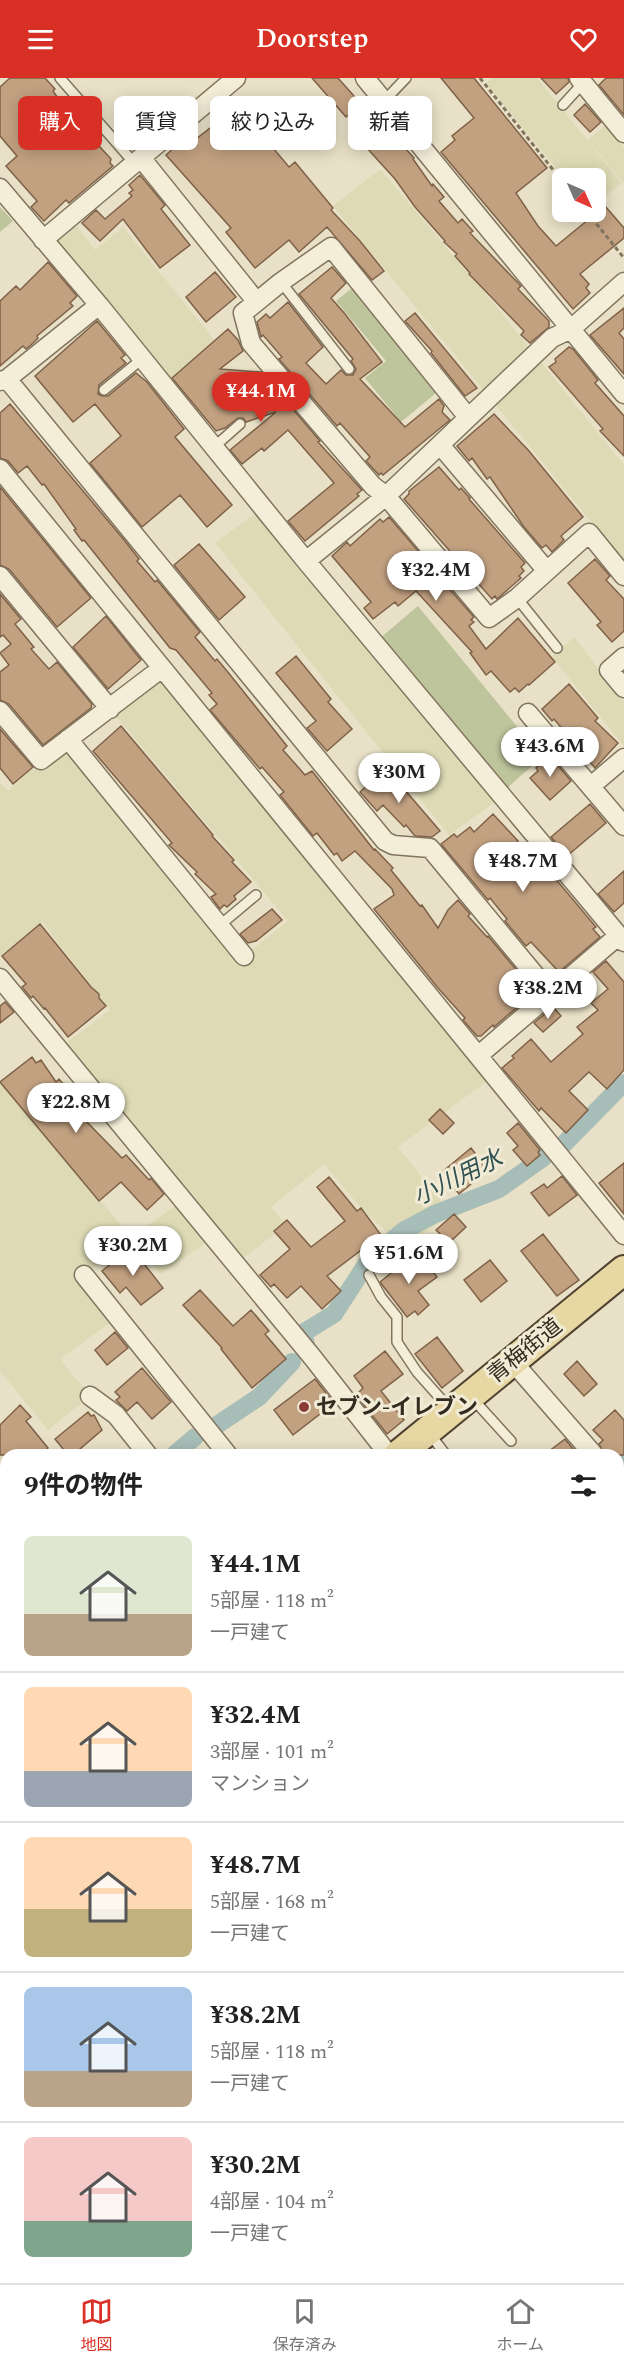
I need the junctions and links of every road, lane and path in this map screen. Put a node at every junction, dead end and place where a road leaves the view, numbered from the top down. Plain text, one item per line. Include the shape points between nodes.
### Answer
1 (60, 78) edge
2 (236, 78) edge
3 (365, 78) edge
4 (406, 78) edge
5 (480, 78) edge
6 (586, 82) edge
7 (380, 96) edge
8 (392, 96) edge
9 (563, 105) dead end
10 (624, 133) edge
11 (424, 150) edge
12 (138, 161) junction
13 (552, 168) edge
14 (0, 188) edge
15 (595, 222) edge
16 (43, 240) junction
17 (624, 258) edge
18 (281, 282) junction
19 (624, 282) edge
20 (256, 301) junction
21 (99, 305) junction
22 (571, 329) junction
23 (142, 359) junction
24 (349, 369) dead end
25 (4, 380) edge
26 (104, 390) dead end
27 (624, 394) edge
28 (467, 416) junction
29 (240, 424) dead end
30 (441, 446) junction
31 (214, 447) junction
32 (0, 469) edge
33 (386, 496) junction
34 (306, 561) junction
35 (547, 571) junction
36 (0, 576) edge
37 (624, 576) edge
38 (517, 598) junction
39 (557, 648) dead end
40 (624, 657) edge
41 (162, 668) junction
42 (624, 688) edge
43 (110, 709) junction
44 (0, 711) edge
45 (528, 713) dead end
46 (68, 739) junction
47 (624, 758) edge
48 (591, 786) junction
49 (624, 826) edge
50 (256, 895) dead end
51 (219, 926) junction
52 (621, 939) edge
53 (244, 956) dead end
54 (0, 978) edge
55 (550, 993) junction
56 (479, 1055) junction
57 (624, 1235) edge
58 (624, 1270) edge
59 (84, 1275) dead end
60 (369, 1275) dead end
61 (512, 1361) junction
62 (90, 1396) dead end
63 (461, 1403) junction
64 (511, 1441) dead end
65 (143, 1449) edge
66 (223, 1449) edge
67 (407, 1449) edge
68 (589, 1449) edge

1 - 12 lane
2 - 12 street
3 - 7 street
4 - 8 lane
5 - 13 path
6 - 9 lane
6 - 10 street
11 - 22 street
12 - 16 street
12 - 20 street
14 - 16 street
15 - 17 path
16 - 21 street
18 - 20 street
18 - 24 lane
18 - 28 street via 331,247
19 - 22 street
20 - 33 street via 243,313 250,343 373,486
21 - 23 street
21 - 25 street
22 - 27 street
22 - 28 street via 552,338
23 - 26 lane
23 - 31 street
25 - 55 street via 385,842 430,848
28 - 30 street
29 - 31 lane
30 - 33 street
30 - 35 street
31 - 34 street
32 - 41 street
33 - 34 street
33 - 38 street via 489,618
34 - 52 street
35 - 37 street via 589,533
35 - 38 street
36 - 43 street
38 - 39 lane
40 - 42 street via 609,670
41 - 43 street
41 - 56 street
43 - 46 street
44 - 46 street via 41,760
45 - 48 street
46 - 51 street
47 - 48 street
48 - 49 street
50 - 51 lane
51 - 53 street
52 - 55 street
54 - 67 street via 314,1358
55 - 56 street
56 - 57 street
58 - 61 main road, 青梅街道
59 - 66 street
60 - 63 lane via 397,1317 397,1342 417,1372
61 - 63 main road, 青梅街道
61 - 68 street
62 - 65 street via 116,1415
63 - 64 lane
63 - 67 main road, 青梅街道

